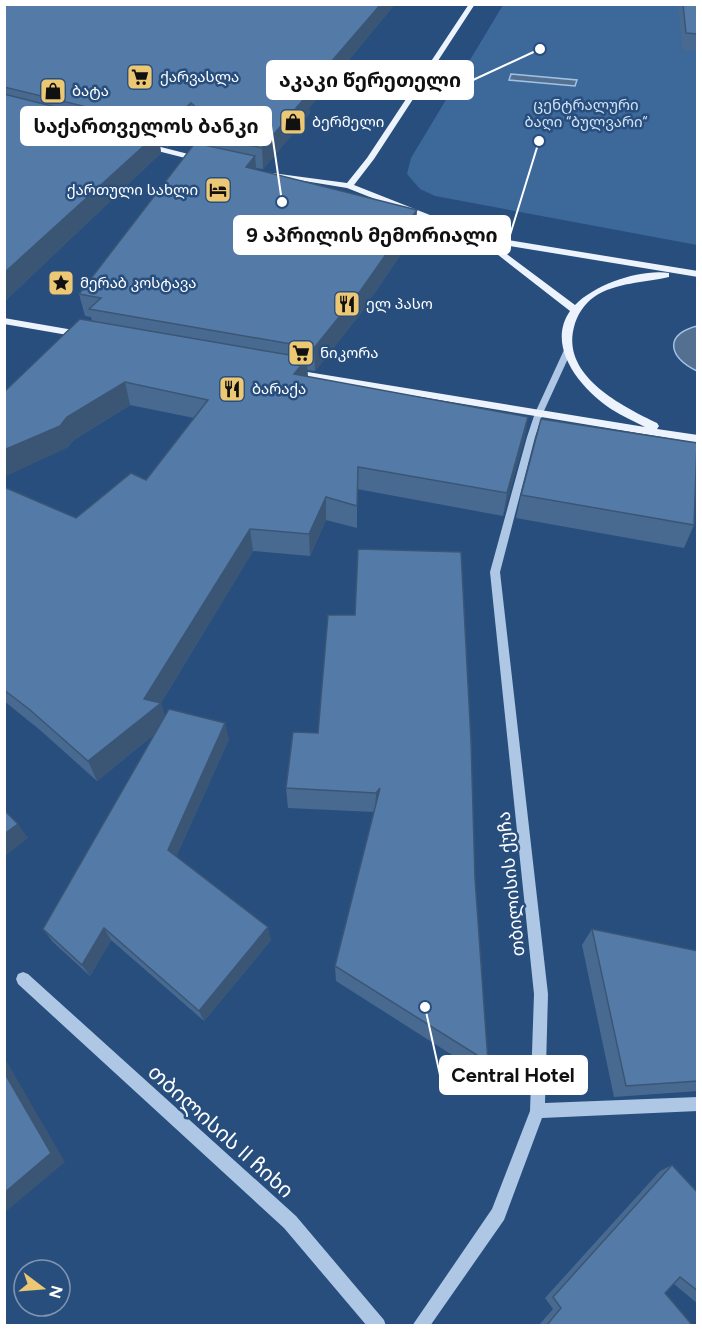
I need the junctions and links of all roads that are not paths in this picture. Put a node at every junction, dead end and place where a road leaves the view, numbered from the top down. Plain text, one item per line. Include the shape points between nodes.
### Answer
1 (472, 4) edge
2 (129, 141) edge
3 (219, 164) edge
4 (266, 174) edge
5 (349, 186) junction
6 (481, 238) junction
7 (695, 274) edge
8 (575, 310) junction
9 (4, 321) edge
10 (97, 337) edge
11 (567, 352) junction
12 (282, 370) edge
13 (539, 413) junction
14 (675, 434) junction
15 (698, 439) edge
16 (23, 979) dead end
17 (698, 1104) edge
18 (537, 1111) junction
19 (378, 1326) edge
20 (420, 1326) edge

1 - 5 main road
2 - 3 main road
4 - 5 main road
5 - 6 main road
6 - 7 main road
6 - 8 main road
7 - 8 main road via 651,275 614,284 598,291
8 - 11 main road via 565,334
9 - 10 main road
11 - 13 street, თბილისის ქუჩა
11 - 14 main road via 576,370 614,406
12 - 13 main road
13 - 14 main road
13 - 18 street, თბილისის ქუჩა via 495,572 541,994
14 - 15 main road
16 - 19 street, თბილისის II ჩიხი via 290,1222
17 - 18 street
18 - 20 street, თბილისის ქუჩა via 498,1214

